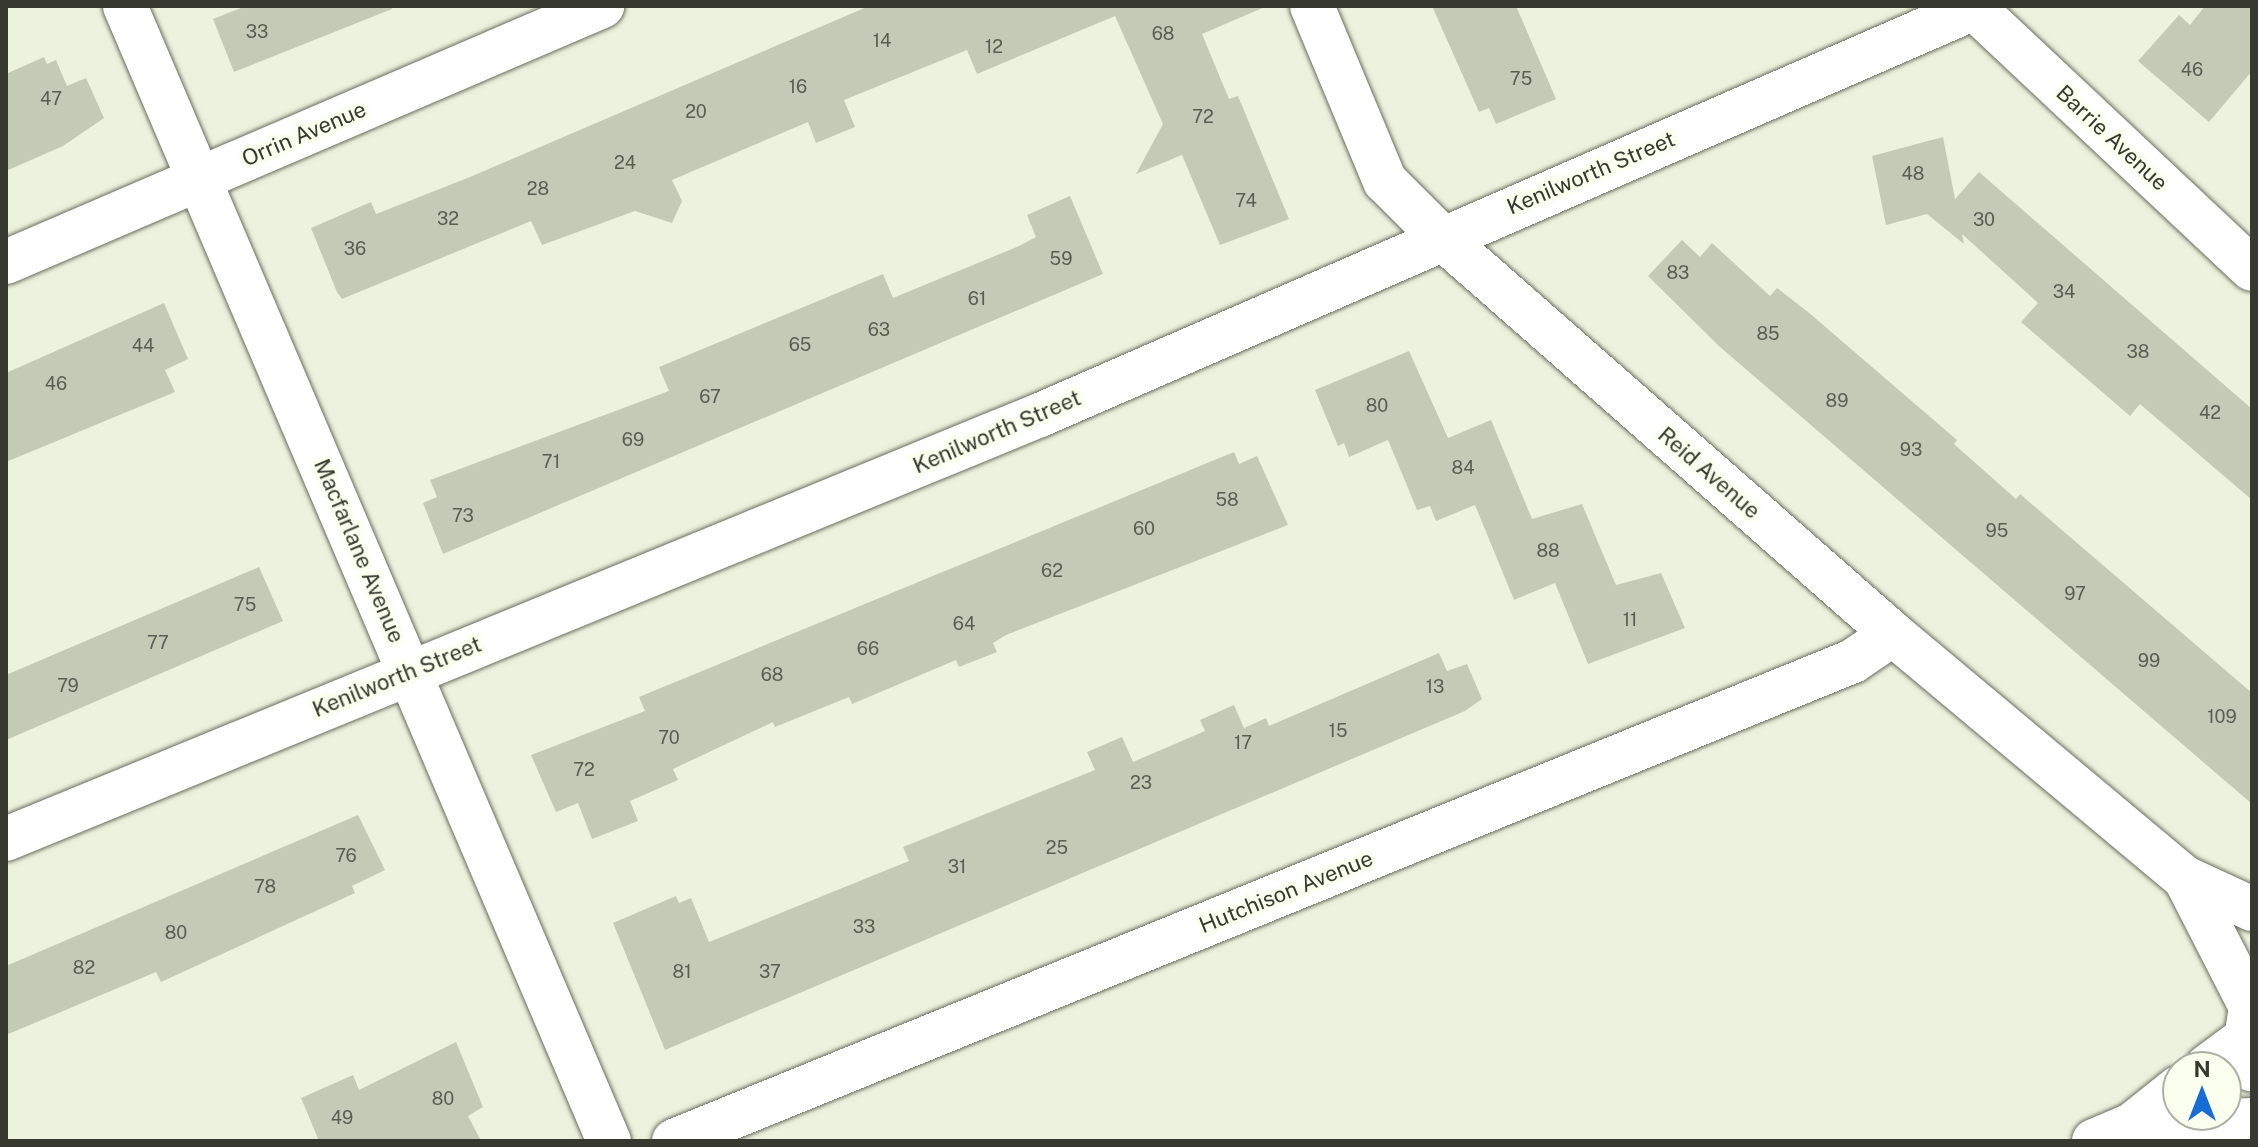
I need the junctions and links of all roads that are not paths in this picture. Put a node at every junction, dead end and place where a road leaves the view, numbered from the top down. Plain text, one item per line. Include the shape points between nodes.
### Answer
1 (125, 6) edge
2 (602, 6) edge
3 (1312, 6) edge
4 (1975, 7) edge
5 (200, 179) junction
6 (1441, 237) junction
7 (6, 262) edge
8 (2252, 269) edge
9 (1893, 634) junction
10 (410, 671) junction
11 (6, 839) edge
12 (2185, 878) junction
13 (2252, 909) edge
14 (2250, 1028) edge
15 (2225, 1051) edge
16 (2162, 1099) edge
17 (2252, 1120) edge
18 (2113, 1133) edge
19 (609, 1141) edge
20 (674, 1141) edge

1 - 5 street, Macfarlane Avenue
2 - 5 street, Orrin Avenue
3 - 6 street, Reid Avenue via 1385,181
4 - 6 street, Kenilworth Street
4 - 8 street, Barrie Avenue
5 - 7 street, Orrin Avenue
5 - 10 street, Macfarlane Avenue
6 - 9 street, Reid Avenue
6 - 10 street, Kenilworth Street via 1040,415
9 - 12 street, Reid Avenue
9 - 20 street, Hutchison Avenue via 1853,661
10 - 11 street, Kenilworth Street
10 - 19 street, Macfarlane Avenue
12 - 13 street, Reid Avenue
12 - 14 street, Reid Avenue
14 - 15 street
16 - 18 street
17 - 18 street

